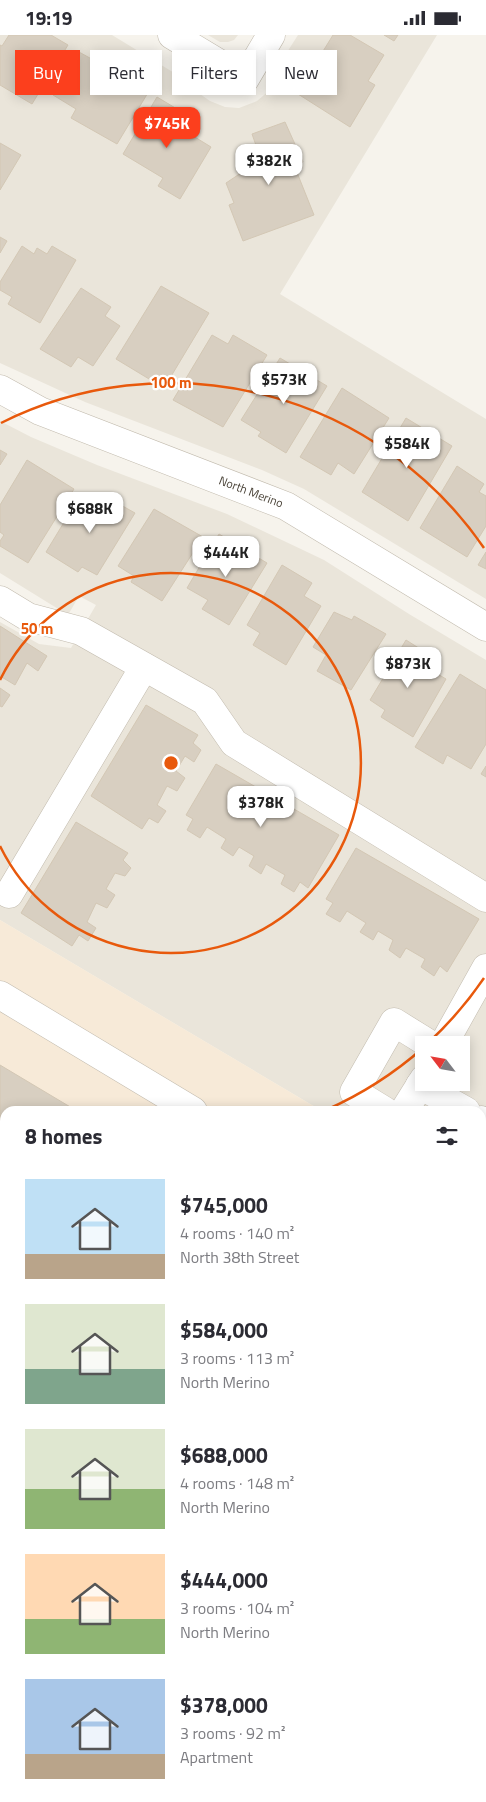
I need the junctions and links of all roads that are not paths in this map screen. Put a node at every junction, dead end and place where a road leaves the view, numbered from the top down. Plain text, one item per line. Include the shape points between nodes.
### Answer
1 (172, 35) edge
2 (271, 35) edge
3 (0, 389) edge
4 (0, 600) edge
5 (486, 627) edge
6 (144, 667) junction
7 (9, 894) dead end
8 (486, 899) edge
9 (486, 968) edge
10 (0, 995) edge
11 (417, 1036) edge
12 (448, 1036) edge
13 (416, 1091) edge
14 (436, 1091) edge
15 (185, 1106) edge
16 (377, 1106) edge
17 (407, 1106) edge
18 (458, 1106) edge

1 - 2 street via 245,79
3 - 5 street, North Merino via 40,411 286,506
4 - 6 street via 28,617 81,631
6 - 7 street
6 - 8 street via 205,701 234,743
9 - 12 street
10 - 15 street
11 - 16 street via 394,1022 354,1092
13 - 17 street
14 - 18 street

